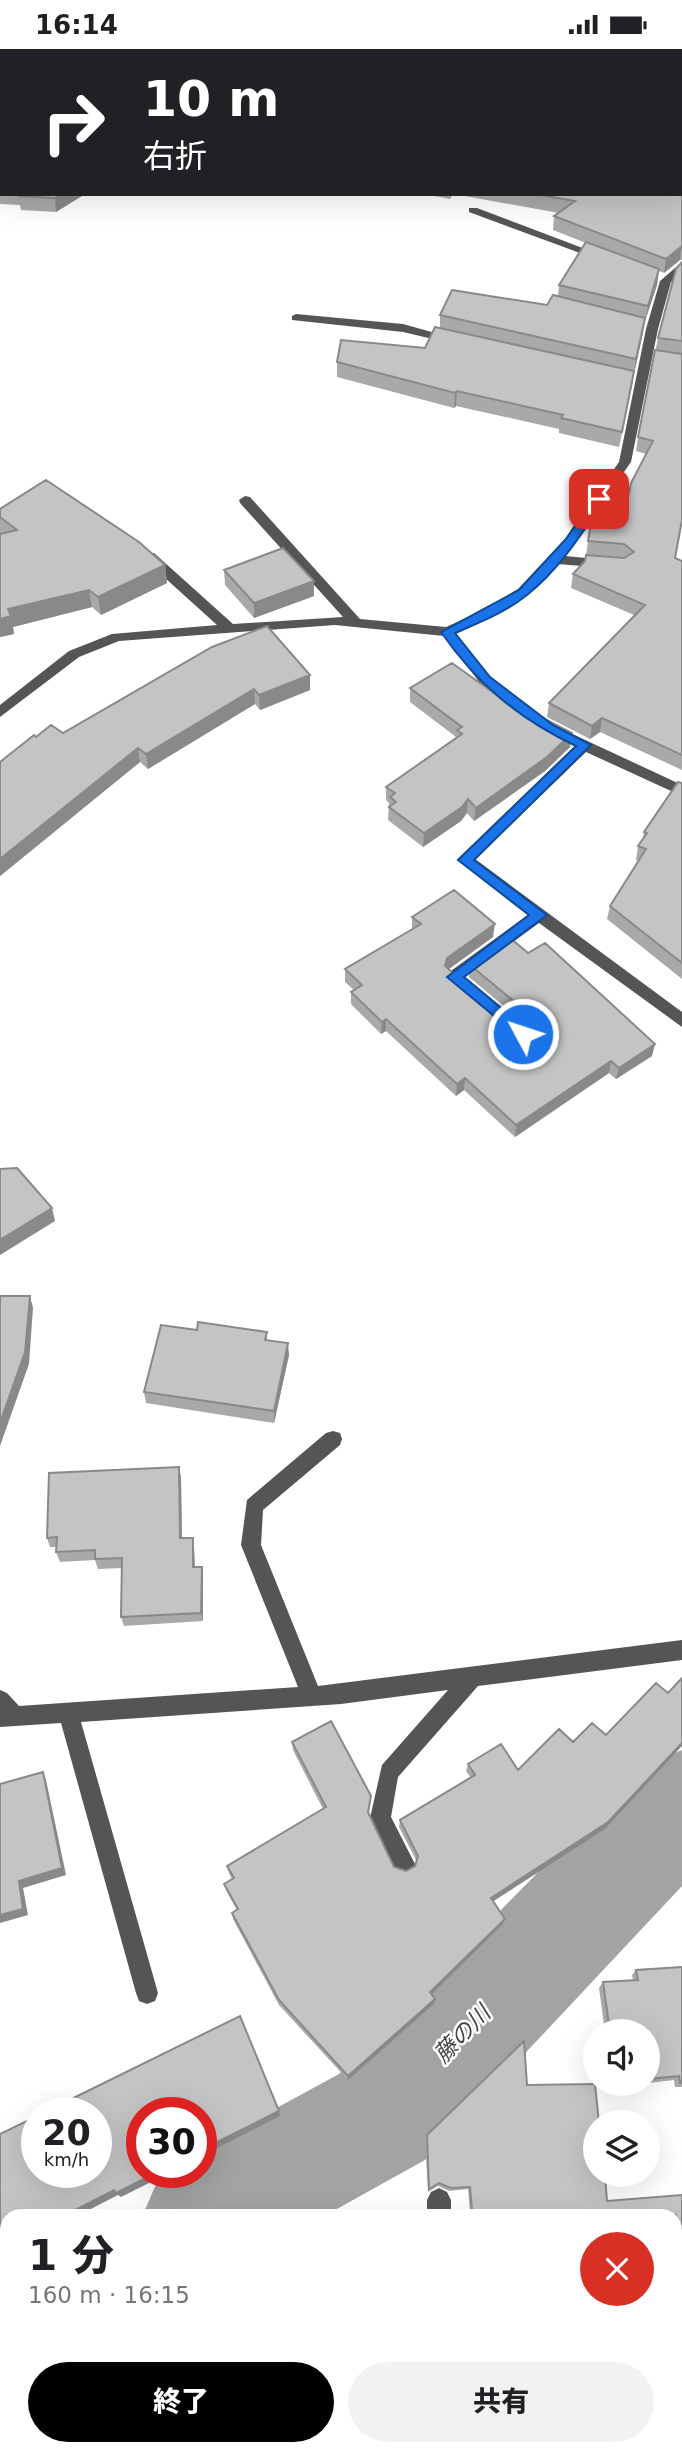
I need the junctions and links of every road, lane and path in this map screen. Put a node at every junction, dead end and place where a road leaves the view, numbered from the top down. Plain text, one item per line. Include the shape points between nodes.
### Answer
1 (473, 210) dead end
2 (614, 263) edge
3 (682, 265) edge
4 (296, 318) dead end
5 (469, 343) edge
6 (245, 500) dead end
7 (149, 556) edge
8 (554, 559) junction
9 (622, 565) edge
10 (356, 623) junction
11 (229, 628) junction
12 (448, 632) junction
13 (0, 712) edge
14 (585, 745) junction
15 (682, 791) edge
16 (540, 915) junction
17 (484, 1002) edge
18 (682, 1021) edge
19 (333, 1440) dead end
20 (682, 1650) edge
21 (473, 1677) junction
22 (312, 1696) junction
23 (0, 1700) edge
24 (68, 1713) junction
25 (8, 1717) edge
26 (404, 1864) dead end
27 (147, 1993) dead end

1 - 2 street
3 - 8 street via 659,279 645,327 653,358 635,381 625,462
4 - 5 street via 403,328
6 - 10 street
7 - 11 street
8 - 9 street
8 - 12 street via 523,592
10 - 11 street
10 - 12 street
11 - 13 street via 117,637 74,654
12 - 14 street via 485,680 548,728
14 - 15 street
14 - 16 street via 465,860
16 - 17 street via 454,977
16 - 18 street
19 - 22 street via 254,1506 251,1545
20 - 21 street
21 - 22 street
21 - 26 street via 389,1772 380,1818
22 - 24 street
23 - 25 street
24 - 25 street
24 - 27 street

